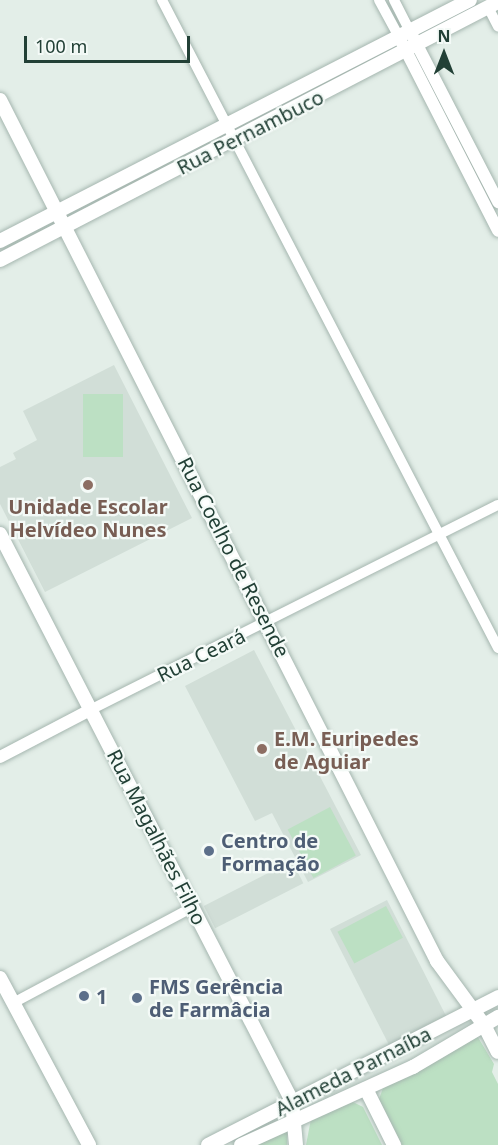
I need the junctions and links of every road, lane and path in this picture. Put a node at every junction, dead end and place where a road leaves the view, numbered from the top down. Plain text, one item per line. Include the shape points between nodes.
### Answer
1 (162, 0) edge
2 (379, 0) edge
3 (394, 0) edge
4 (470, 0) edge
5 (493, 4) edge
6 (498, 27) edge
7 (405, 34) junction
8 (412, 48) junction
9 (0, 100) edge
10 (229, 125) junction
11 (236, 139) junction
12 (498, 201) edge
13 (58, 212) junction
14 (66, 226) junction
15 (498, 231) edge
16 (0, 241) edge
17 (0, 260) edge
18 (498, 505) edge
19 (440, 533) junction
20 (0, 534) edge
21 (267, 622) junction
22 (498, 648) edge
23 (92, 709) junction
24 (0, 757) edge
25 (193, 907) junction
26 (2, 987) edge
27 (498, 997) edge
28 (13, 1003) junction
29 (473, 1010) junction
30 (498, 1017) edge
31 (484, 1025) junction
32 (498, 1052) edge
33 (366, 1089) junction
34 (292, 1101) junction
35 (296, 1118) junction
36 (244, 1144) edge
37 (88, 1145) edge
38 (208, 1145) edge
39 (296, 1145) edge
40 (394, 1145) edge

1 - 10 street
2 - 7 street
3 - 7 street
4 - 7 main road, Rua Pernambuco
5 - 6 street
5 - 8 main road, Rua Pernambuco
7 - 8 street
7 - 10 main road, Rua Pernambuco
8 - 11 main road, Rua Pernambuco
8 - 12 street
8 - 15 street
9 - 13 main road, Rua Coelho de Resende
10 - 11 street
10 - 13 main road, Rua Pernambuco
11 - 14 main road, Rua Pernambuco
11 - 19 street
13 - 14 main road, Rua Coelho de Resende
13 - 16 main road, Rua Pernambuco
14 - 17 main road, Rua Pernambuco
14 - 21 main road, Rua Coelho de Resende
18 - 19 street, Rua Ceará
19 - 21 street, Rua Ceará
19 - 22 street
20 - 23 main road, Rua Magalhães Filho
21 - 23 street, Rua Ceará
21 - 29 main road, Rua Coelho de Resende via 437,961
23 - 24 street, Rua Ceará
23 - 25 main road, Rua Magalhães Filho
25 - 28 street
25 - 34 main road, Rua Magalhães Filho
26 - 28 main road
27 - 29 main road, Alameda Parnaíba
28 - 37 main road
29 - 31 main road, Rua Coelho de Resende
29 - 34 main road, Alameda Parnaíba
30 - 31 main road, Alameda Parnaíba
31 - 32 main road, Rua Coelho de Resende
31 - 33 main road, Alameda Parnaíba via 413,1067
33 - 35 main road, Alameda Parnaíba
33 - 40 main road
34 - 35 main road, Rua Magalhães Filho
34 - 38 main road, Alameda Parnaíba
35 - 36 main road, Alameda Parnaíba
35 - 39 main road, Rua Magalhães Filho

